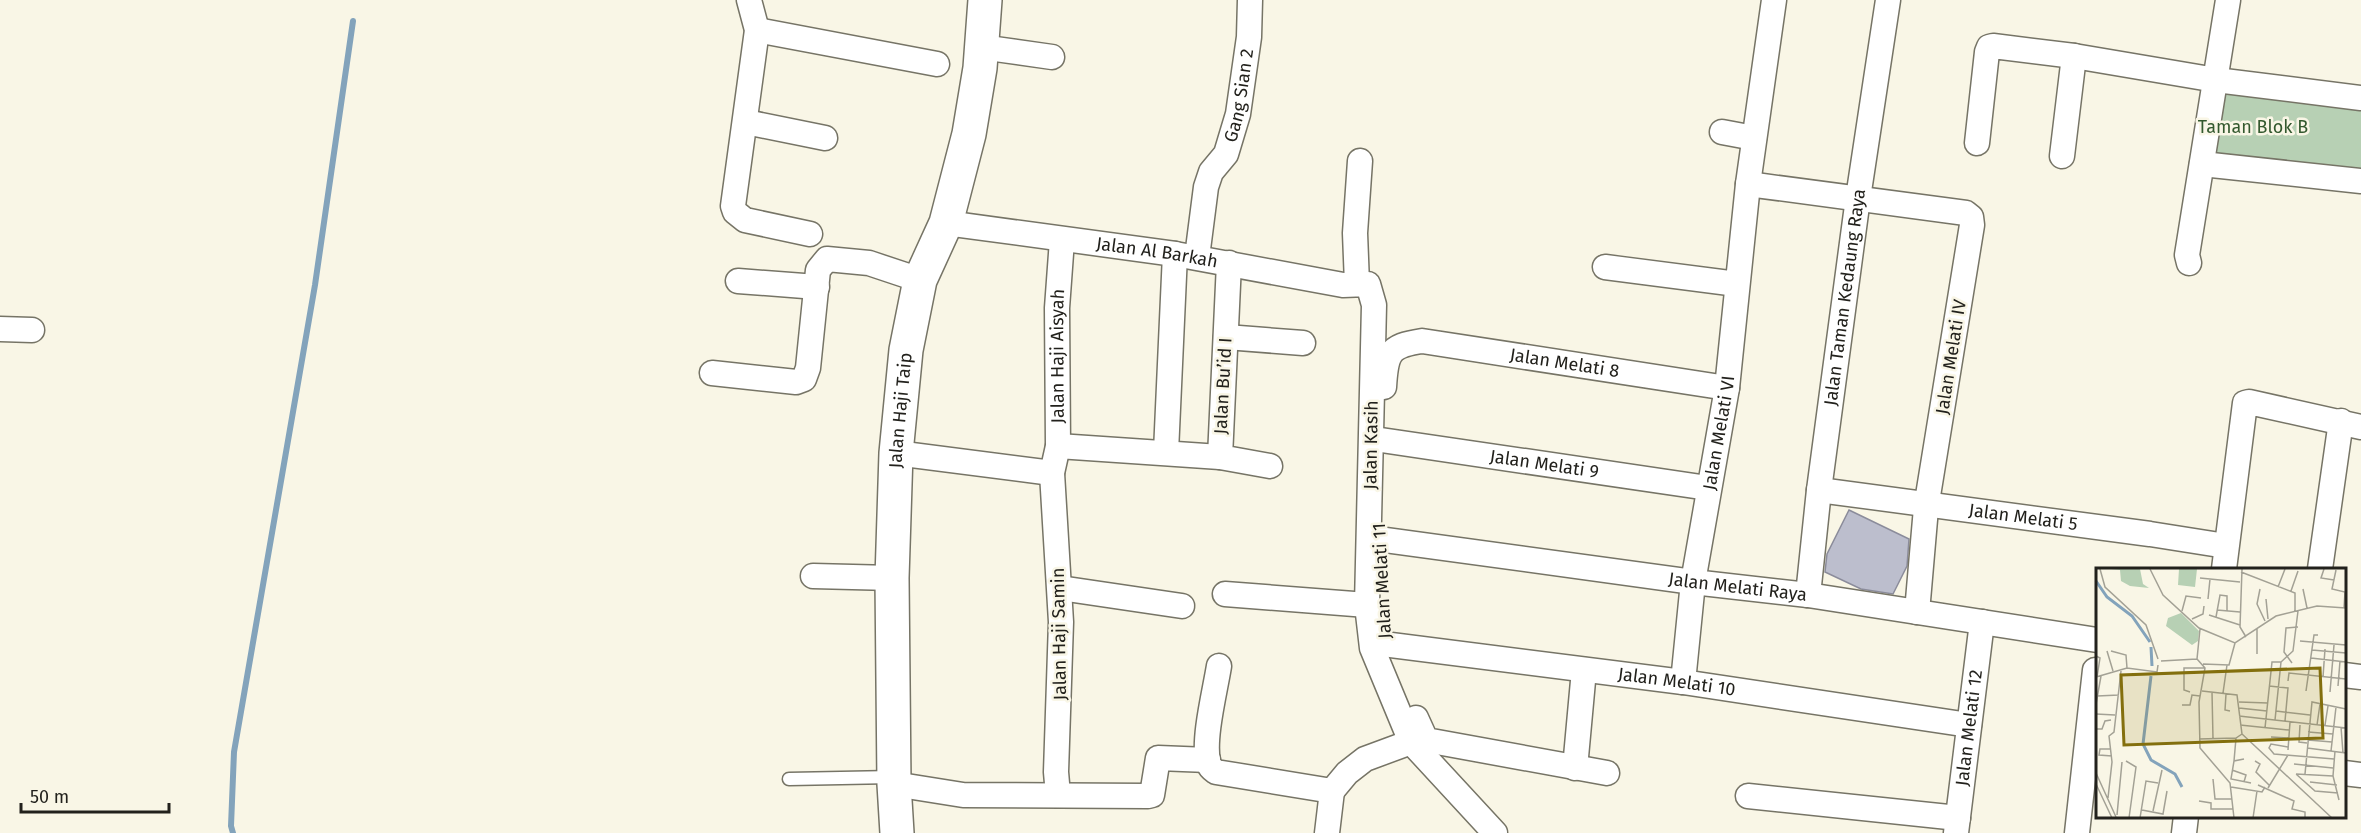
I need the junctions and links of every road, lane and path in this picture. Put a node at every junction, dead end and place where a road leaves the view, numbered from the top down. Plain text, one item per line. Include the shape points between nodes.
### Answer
1 (749, 0) edge
2 (985, 0) edge
3 (1250, 0) edge
4 (1774, 0) edge
5 (1888, 0) edge
6 (2228, 0) edge
7 (757, 30) junction
8 (981, 48) junction
9 (2074, 56) junction
10 (1052, 57) dead end
11 (937, 64) dead end
12 (2216, 80) junction
13 (2361, 98) edge
14 (746, 122) junction
15 (1722, 132) dead end
16 (825, 138) dead end
17 (1755, 138) junction
18 (1977, 143) dead end
19 (2062, 156) dead end
20 (1360, 161) dead end
21 (2202, 164) junction
22 (2361, 181) edge
23 (1748, 184) junction
24 (1858, 198) junction
25 (945, 223) junction
26 (810, 234) dead end
27 (1062, 240) junction
28 (1186, 256) junction
29 (1229, 263) junction
30 (2189, 263) dead end
31 (1605, 267) dead end
32 (921, 280) junction
33 (738, 281) dead end
34 (1363, 284) junction
35 (1737, 285) junction
36 (817, 287) junction
37 (0, 329) edge
38 (32, 330) dead end
39 (1226, 337) junction
40 (1303, 343) dead end
41 (1402, 344) joint
42 (712, 373) dead end
43 (1727, 388) junction
44 (2351, 424) edge
45 (1381, 440) junction
46 (1058, 446) junction
47 (1166, 452) junction
48 (896, 453) junction
49 (1220, 457) junction
50 (1270, 466) dead end
51 (1052, 473) junction
52 (1708, 489) junction
53 (1819, 490) junction
54 (1927, 503) junction
55 (1378, 539) junction
56 (2225, 558) edge
57 (2320, 568) edge
58 (813, 576) dead end
59 (892, 578) junction
60 (1693, 582) junction
61 (1060, 588) junction
62 (1225, 594) dead end
63 (1808, 595) junction
64 (1367, 604) junction
65 (1182, 606) dead end
66 (1917, 612) junction
67 (1982, 622) junction
68 (2096, 640) edge
69 (1383, 644) junction
70 (1219, 666) dead end
71 (1584, 670) junction
72 (2095, 670) dead end
73 (2346, 675) edge
74 (2361, 677) edge
75 (1683, 682) junction
76 (1969, 725) junction
77 (1411, 742) junction
78 (1208, 760) junction
79 (1575, 768) junction
80 (1607, 772) dead end
81 (2346, 773) edge
82 (2361, 776) edge
83 (789, 778) dead end
84 (894, 781) junction
85 (1332, 791) junction
86 (1058, 795) junction
87 (1748, 796) dead end
88 (2186, 818) edge
89 (1957, 826) edge
90 (897, 833) edge
91 (1327, 833) edge
92 (1495, 833) edge
93 (2077, 833) edge
94 (2184, 833) edge

1 - 7 street
2 - 8 street, Jalan Haji Taip
3 - 28 street, Gang Sian 2 via 1238,114 1226,154 1211,172
4 - 17 street, Jalan Melati VI
5 - 24 street, Jalan Taman Kedaung Raya
6 - 12 street
7 - 11 street
7 - 14 street
8 - 10 street
8 - 25 street, Jalan Haji Taip via 969,134
9 - 12 street
9 - 18 street via 1989,47
9 - 19 street
12 - 13 street
12 - 21 street
14 - 16 street
14 - 26 street via 732,200 735,212 746,220
15 - 17 street
17 - 23 street, Jalan Melati VI
20 - 34 street, Jalan Kasih via 1355,233
21 - 22 street
21 - 30 street via 2187,255
23 - 24 street
23 - 35 street, Jalan Melati VI
24 - 53 street, Jalan Taman Kedaung Raya
24 - 54 street, Jalan Melati IV via 1971,217
25 - 27 street, Jalan Al Barkah
25 - 32 street, Jalan Haji Taip
27 - 28 street, Jalan Al Barkah
27 - 46 street, Jalan Haji Aisyah via 1057,308
28 - 29 street, Jalan Al Barkah
28 - 47 street, Gang Sian 2
29 - 34 street, Jalan Al Barkah via 1343,285
29 - 39 street, Jalan Bu’id I
31 - 35 street
32 - 36 street via 869,263 830,258 820,265
32 - 48 street, Jalan Haji Taip via 906,350
33 - 36 street
34 - 64 street, Jalan Kasih via 1374,305
35 - 43 street, Jalan Melati VI
36 - 42 street via 804,379 796,382
37 - 38 street
39 - 40 street
39 - 49 street, Jalan Bu’id I
41 - 43 street, Jalan Melati 8 via 1422,341
41 - 45 street, Jalan Melati 11 via 1395,348 1385,366
43 - 52 street, Jalan Melati VI
44 - 56 street via 2245,403
44 - 57 street
45 - 52 street, Jalan Melati 9
45 - 55 street, Jalan Melati 11
46 - 47 street
46 - 51 street, Jalan Haji Aisyah
47 - 49 street
48 - 51 street
48 - 59 street, Jalan Haji Taip
49 - 50 street, Jalan Bu’id I
51 - 61 street, Jalan Haji Samin
52 - 60 street, Jalan Melati VI
53 - 54 street, Jalan Melati 5
53 - 63 street, Jalan Taman Kedaung Raya
54 - 56 street, Jalan Melati 5 via 2150,534
54 - 66 street, Jalan Melati IV
55 - 60 street, Jalan Melati Raya
55 - 69 street, Jalan Melati 11
58 - 59 street
59 - 84 street, Jalan Haji Taip
60 - 63 street, Jalan Melati Raya
60 - 75 street, Jalan Melati VI
61 - 65 street
61 - 86 street, Jalan Haji Samin
62 - 64 street
63 - 66 street, Jalan Melati Raya
64 - 77 street, Jalan Kasih via 1372,648
66 - 67 street, Jalan Melati Raya
67 - 68 street, Jalan Melati Raya
67 - 76 street, Jalan Melati 12
69 - 71 street, Jalan Melati 10
69 - 79 street, Jalan Melati 11 via 1426,740
70 - 78 street
71 - 75 street, Jalan Melati 10
71 - 79 street
72 - 93 street
73 - 74 street
75 - 76 street, Jalan Melati 10
76 - 89 street, Jalan Melati 12
77 - 85 street via 1365,759
77 - 92 street
78 - 85 street via 1216,772
78 - 86 street via 1158,758 1152,795 1148,796
79 - 80 street, Jalan Melati 11
81 - 82 street
83 - 84 lane
84 - 86 street via 963,795
84 - 90 street, Jalan Haji Taip
85 - 91 street
87 - 89 street
88 - 94 street

